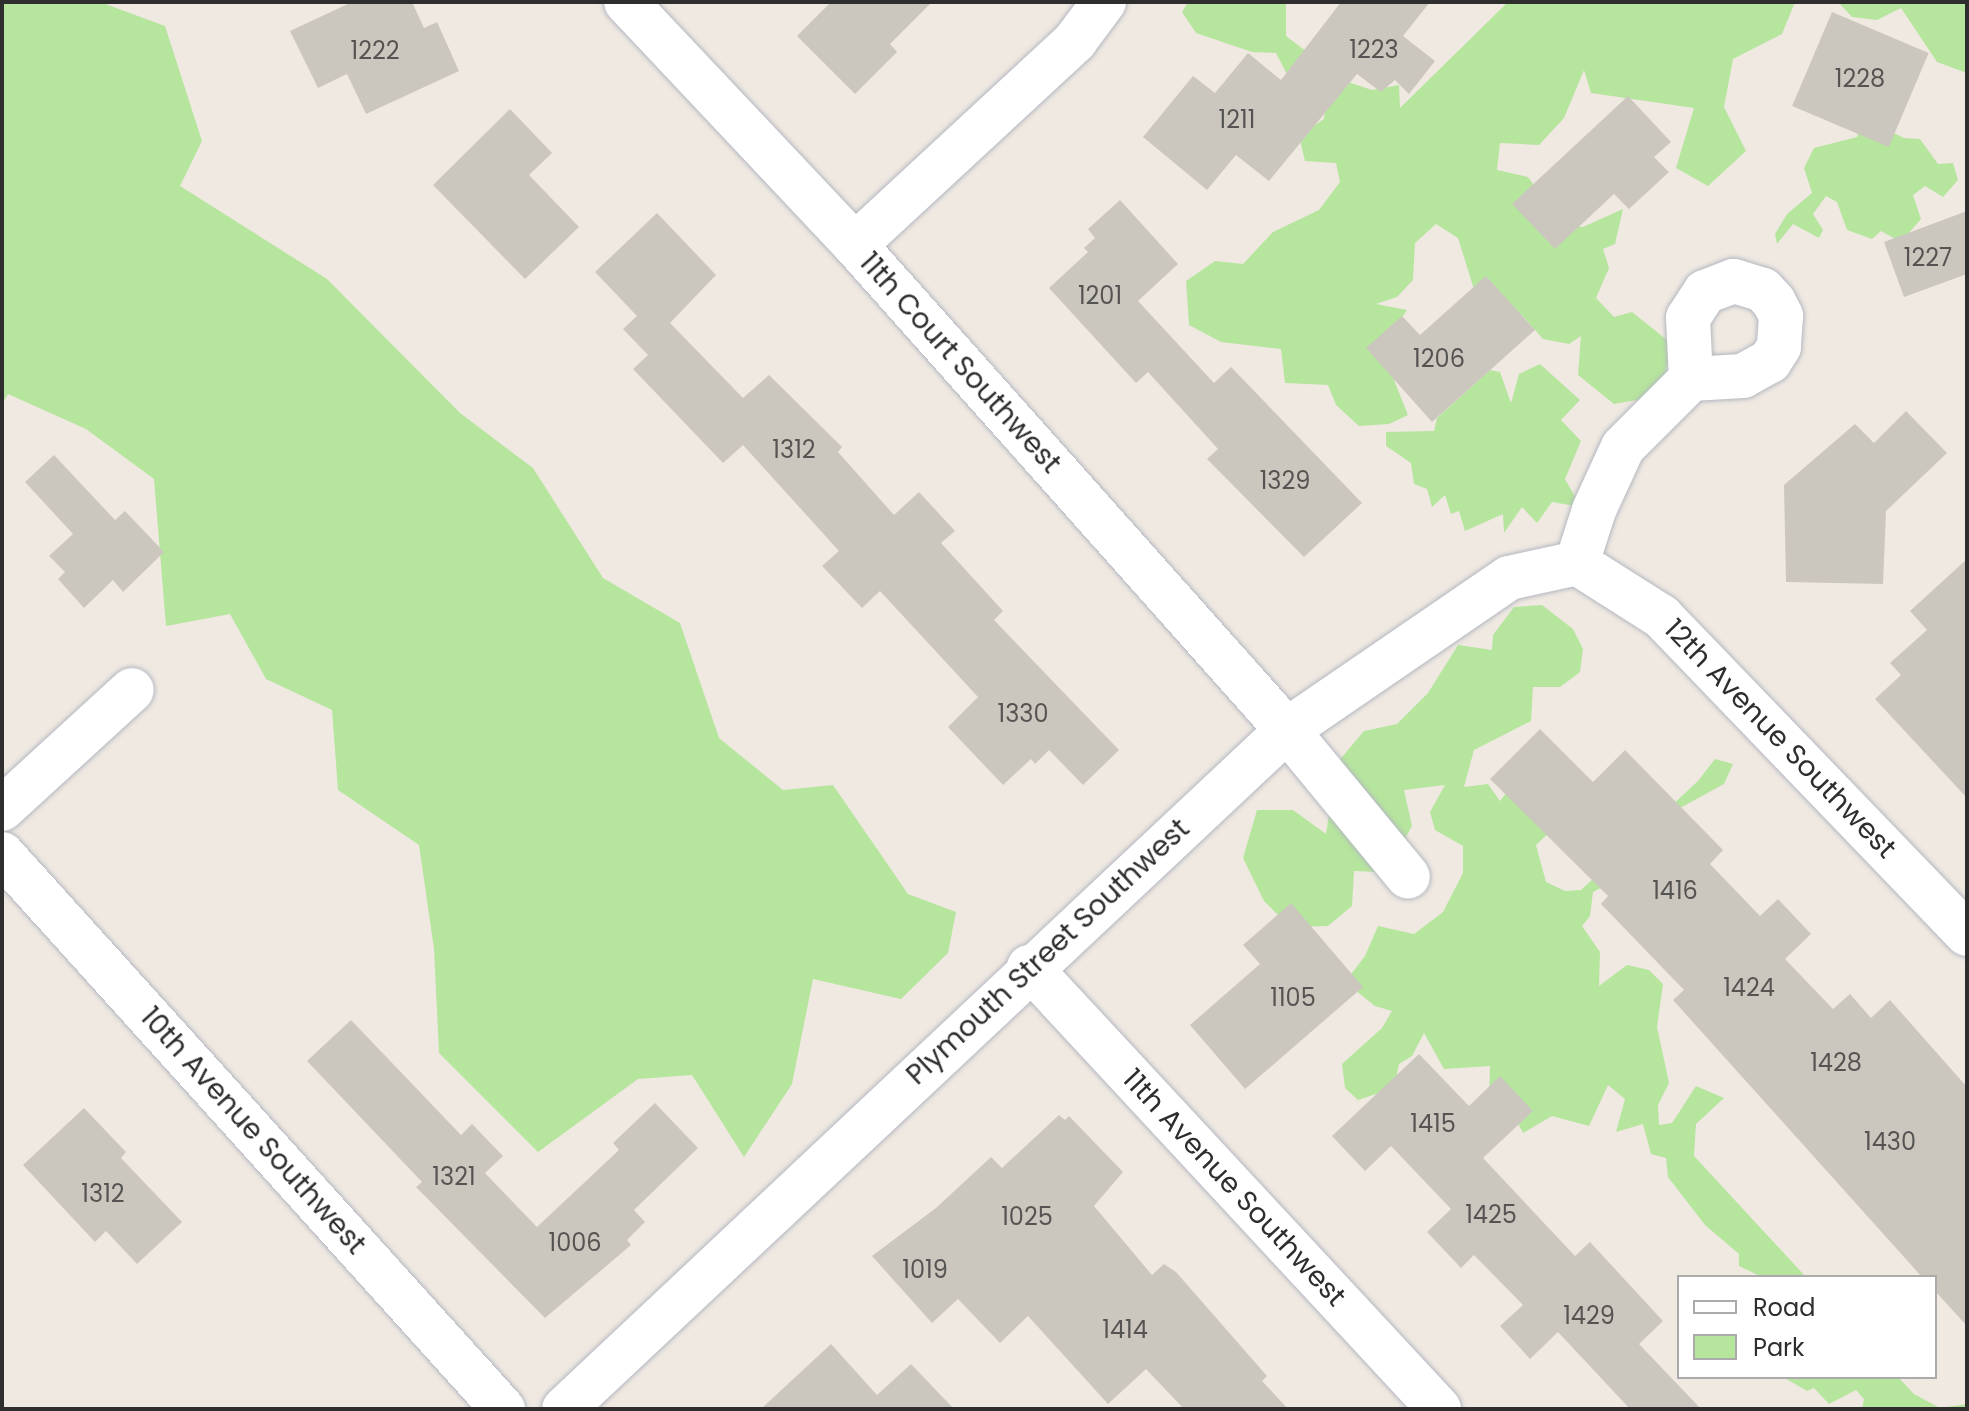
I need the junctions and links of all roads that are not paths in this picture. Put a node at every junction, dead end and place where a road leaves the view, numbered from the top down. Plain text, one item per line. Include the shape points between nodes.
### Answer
1 (626, 2) edge
2 (1104, 2) edge
3 (855, 245) junction
4 (1691, 379) dead end
5 (1577, 563) junction
6 (132, 690) dead end
7 (1287, 730) junction
8 (2, 809) edge
9 (2, 854) edge
10 (1408, 877) dead end
11 (1967, 934) edge
12 (1029, 967) junction
13 (503, 1409) edge
14 (564, 1409) edge
15 (1439, 1409) edge

1 - 3 street, 11th Court Southwest
2 - 3 street via 1075,41
3 - 7 street, 11th Court Southwest
4 - 5 street via 1623,447
5 - 7 street, Plymouth Street Southwest via 1509,578
5 - 11 street, 12th Avenue Southwest via 1662,617
6 - 8 street
7 - 10 street
7 - 12 street, Plymouth Street Southwest
9 - 13 street, 10th Avenue Southwest
12 - 14 street, Plymouth Street Southwest
12 - 15 street, 11th Avenue Southwest

